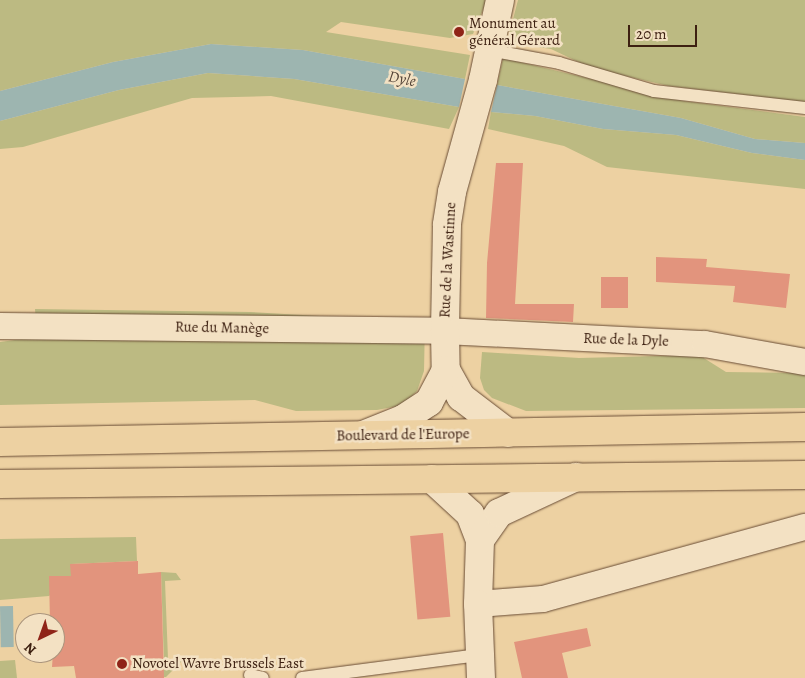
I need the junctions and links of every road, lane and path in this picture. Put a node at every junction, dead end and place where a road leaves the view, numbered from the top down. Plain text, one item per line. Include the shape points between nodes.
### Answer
1 (500, 0) edge
2 (489, 50) junction
3 (805, 108) edge
4 (0, 326) edge
5 (445, 331) junction
6 (805, 362) edge
7 (446, 370) junction
8 (805, 428) edge
9 (508, 433) junction
10 (360, 436) junction
11 (0, 442) edge
12 (805, 475) edge
13 (576, 477) junction
14 (432, 479) junction
15 (0, 484) edge
16 (805, 527) edge
17 (480, 540) junction
18 (478, 604) junction
19 (480, 667) edge
20 (250, 675) dead end
21 (263, 678) edge
22 (302, 678) edge

1 - 2 street, Rue de la Wastinne
2 - 3 lane via 559,63 654,90
2 - 5 street, Rue de la Wastinne via 452,192 447,225
4 - 5 street, Rue du Manège
5 - 6 street, Rue de la Dyle via 705,344
5 - 7 street, Rue de la Wastinne
7 - 9 street, Rue de la Wastinne via 461,397
7 - 10 street, Rue de la Wastinne via 429,402 402,419
8 - 9 highway, Boulevard de l'Europe
9 - 10 highway, Boulevard de l'Europe
10 - 11 highway, Boulevard de l'Europe
12 - 13 highway
13 - 14 highway
13 - 17 street via 499,513
14 - 15 highway
14 - 17 street via 470,514
16 - 18 street via 542,599
17 - 18 street
18 - 19 street
19 - 22 lane
20 - 21 lane

